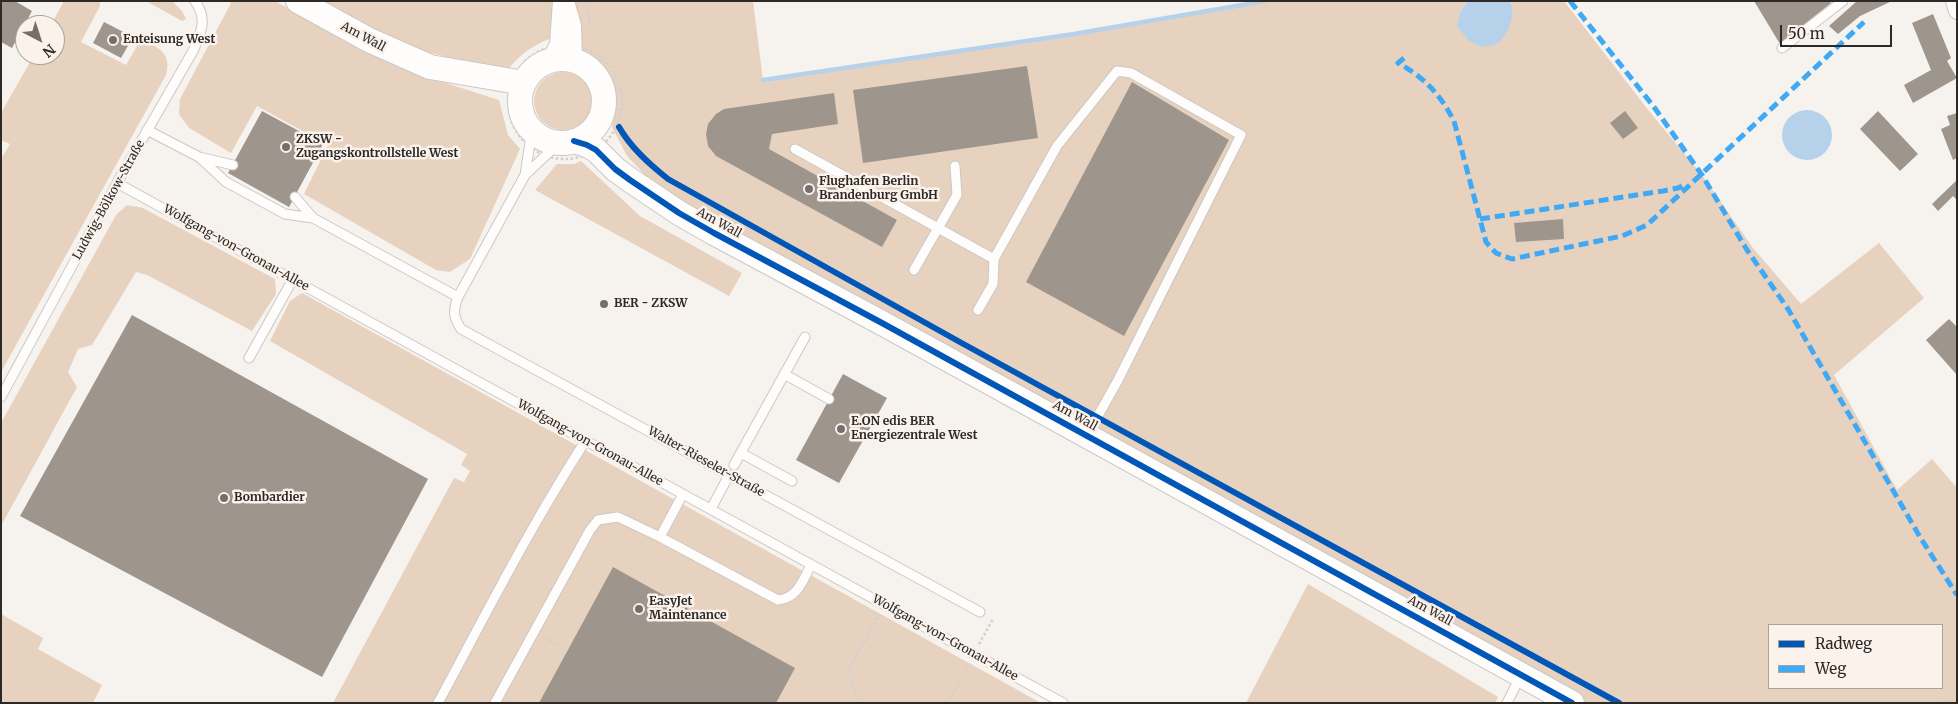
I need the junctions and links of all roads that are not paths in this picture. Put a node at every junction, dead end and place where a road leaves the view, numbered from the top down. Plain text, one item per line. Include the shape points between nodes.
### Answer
1 (195, 1) edge
2 (298, 1) edge
3 (562, 1) edge
4 (566, 1) edge
5 (1843, 1) edge
6 (1954, 1) edge
7 (1957, 11) edge
8 (1782, 48) dead end
9 (564, 52) junction
10 (516, 90) junction
11 (147, 130) junction
12 (605, 135) junction
13 (530, 138) junction
14 (559, 147) junction
15 (796, 149) dead end
16 (199, 157) junction
17 (233, 165) dead end
18 (955, 166) dead end
19 (525, 175) junction
20 (117, 183) junction
21 (295, 197) dead end
22 (313, 218) junction
23 (938, 228) junction
24 (994, 259) junction
25 (914, 270) dead end
26 (293, 279) junction
27 (458, 297) junction
28 (978, 310) dead end
29 (805, 337) dead end
30 (249, 358) dead end
31 (784, 374) junction
32 (1, 397) edge
33 (829, 399) dead end
34 (1092, 426) junction
35 (586, 440) junction
36 (741, 453) junction
37 (734, 465) dead end
38 (729, 475) junction
39 (792, 481) dead end
40 (683, 494) junction
41 (711, 509) junction
42 (660, 537) junction
43 (811, 565) junction
44 (980, 612) dead end
45 (1522, 675) junction
46 (438, 703) edge
47 (495, 703) edge
48 (1064, 703) edge
49 (1507, 703) edge
50 (1572, 703) edge

1 - 11 lane, Ludwig-Bölkow-Straße via 203,29
2 - 10 street, Am Wall via 389,50 430,67
3 - 9 street
4 - 9 street via 574,26
5 - 8 lane
6 - 7 street
9 - 10 street via 540,65
9 - 12 street via 585,65 600,82
10 - 13 street
11 - 16 lane
11 - 20 lane, Ludwig-Bölkow-Straße
12 - 14 street, Am Wall via 587,145
12 - 34 street, Am Wall via 615,169 679,213 882,323
13 - 14 street via 544,138
13 - 19 lane, Walter-Rieseler-Straße
14 - 19 lane, Walter-Rieseler-Straße
15 - 23 lane
16 - 17 lane
16 - 22 lane via 226,182 285,214
18 - 23 lane via 957,195
19 - 27 lane, Walter-Rieseler-Straße
20 - 26 lane, Wolfgang-von-Gronau-Allee
20 - 32 lane, Ludwig-Bölkow-Straße
21 - 22 lane
22 - 27 lane
23 - 24 lane
23 - 25 lane
24 - 28 lane via 993,284
24 - 34 lane via 1057,146 1117,71 1131,73 1241,135 1118,382
26 - 30 lane
26 - 35 lane, Wolfgang-von-Gronau-Allee
27 - 38 lane, Walter-Rieseler-Straße via 454,319 461,329
29 - 31 lane
31 - 33 lane
31 - 36 lane
34 - 45 street, Am Wall
35 - 40 lane, Wolfgang-von-Gronau-Allee
35 - 46 lane via 504,577
36 - 37 lane
36 - 39 lane
38 - 41 lane
38 - 44 lane, Walter-Rieseler-Straße
40 - 41 lane, Wolfgang-von-Gronau-Allee
40 - 42 lane
41 - 43 lane, Wolfgang-von-Gronau-Allee
42 - 43 lane via 778,600 788,599 796,592
42 - 47 lane via 618,516 598,520
43 - 48 lane, Wolfgang-von-Gronau-Allee
45 - 49 lane
45 - 50 street, Am Wall

